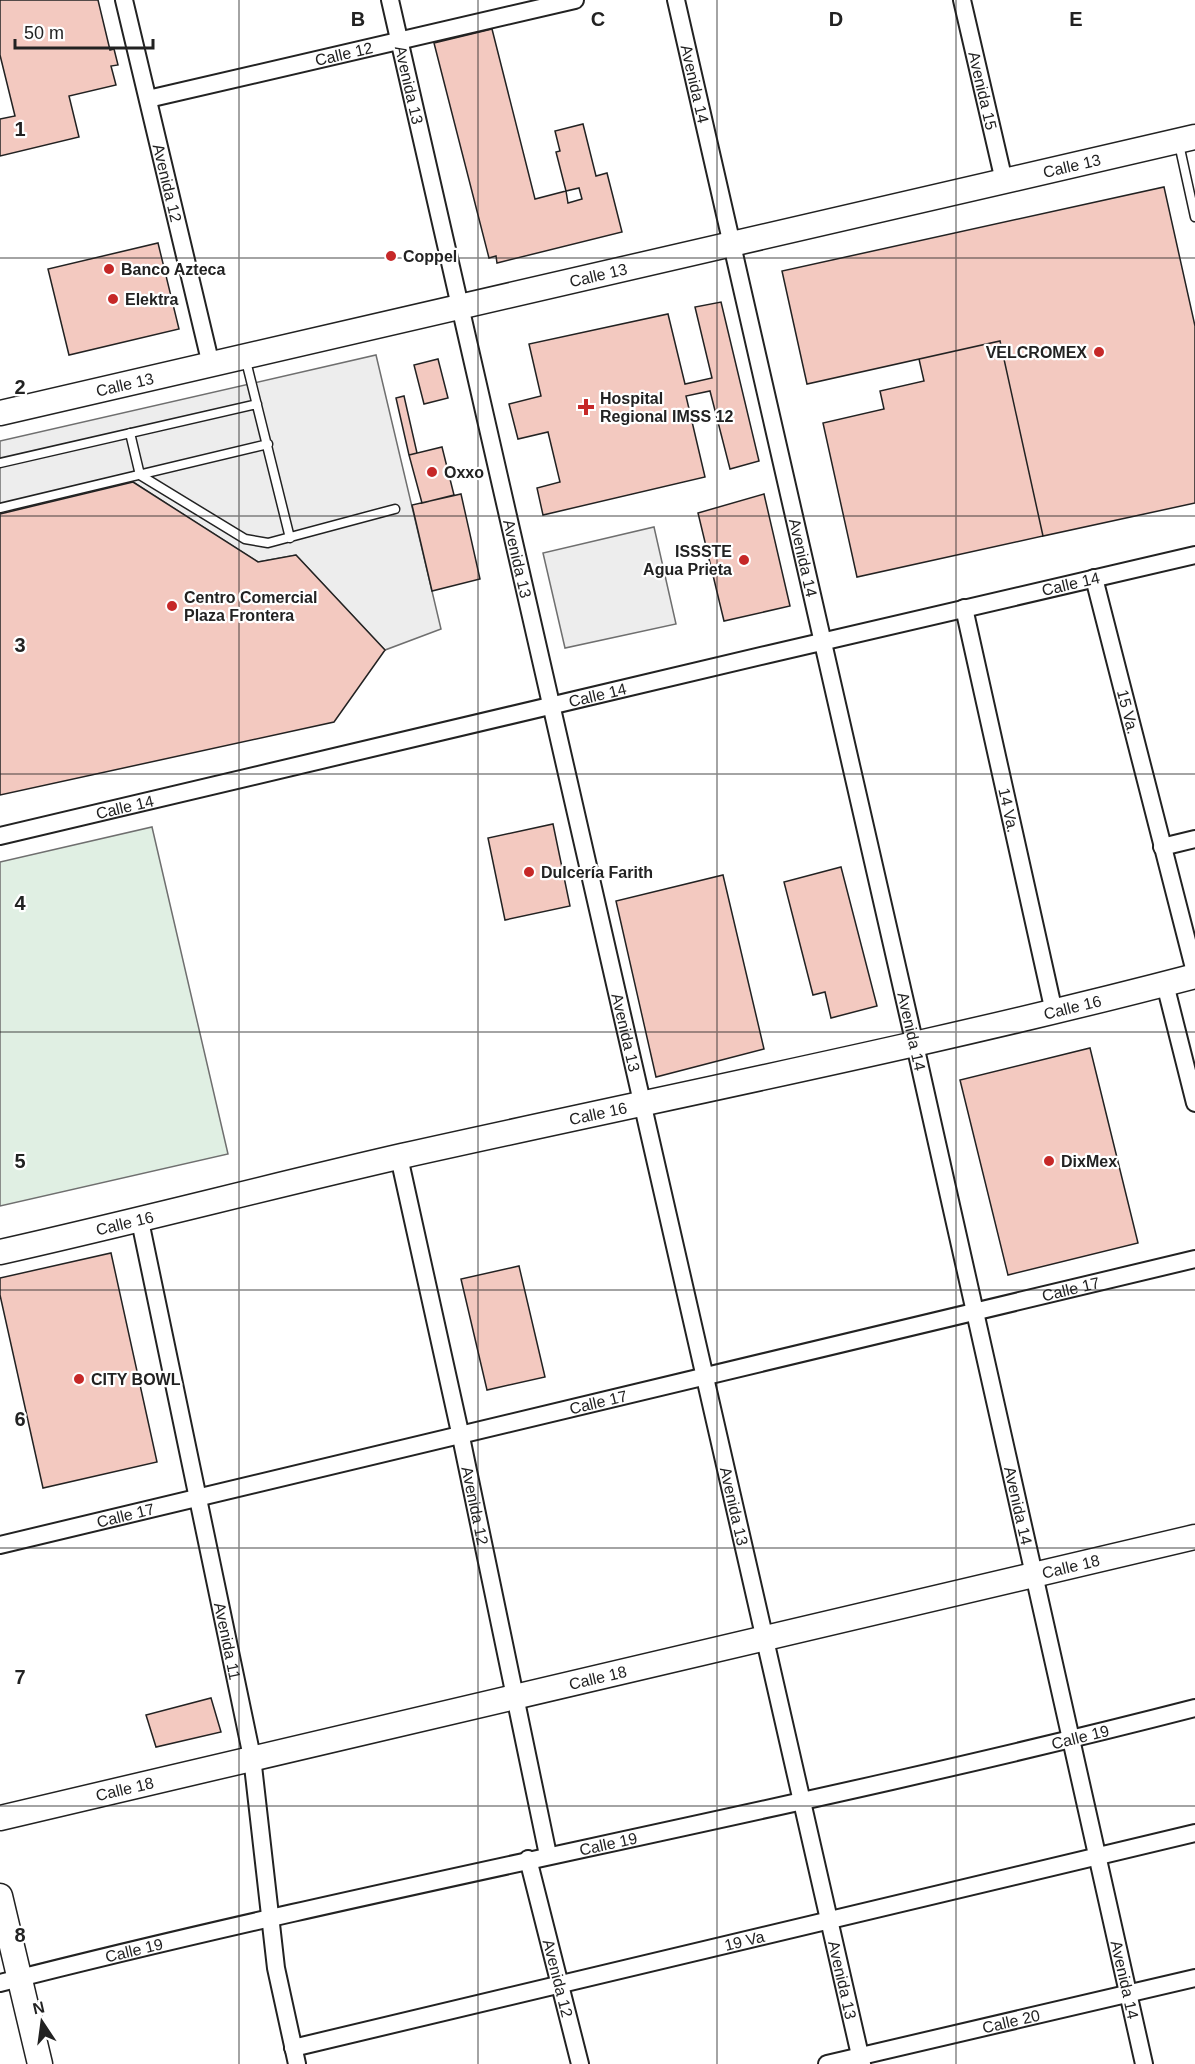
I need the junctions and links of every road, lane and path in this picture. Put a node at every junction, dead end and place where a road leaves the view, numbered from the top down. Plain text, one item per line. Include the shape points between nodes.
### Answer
1 (124, 0) edge
2 (390, 0) edge
3 (574, 0) edge
4 (676, 0) edge
5 (962, 0) edge
6 (400, 41) junction
7 (148, 99) junction
8 (1187, 139) edge
9 (1004, 181) junction
10 (1195, 217) edge
11 (732, 244) junction
12 (461, 306) junction
13 (244, 357) junction
14 (211, 365) junction
15 (257, 404) junction
16 (0, 413) edge
17 (130, 433) junction
18 (268, 444) junction
19 (0, 463) edge
20 (140, 475) junction
21 (0, 508) edge
22 (395, 509) dead end
23 (290, 538) junction
24 (1195, 555) edge
25 (1094, 578) junction
26 (964, 608) junction
27 (822, 640) junction
28 (552, 707) junction
29 (0, 836) edge
30 (1195, 839) edge
31 (1162, 847) junction
32 (1195, 974) edge
33 (1165, 984) junction
34 (1054, 1012) junction
35 (915, 1045) junction
36 (1195, 1103) edge
37 (642, 1104) junction
38 (399, 1157) junction
39 (140, 1221) junction
40 (0, 1252) edge
41 (1195, 1259) edge
42 (975, 1312) junction
43 (706, 1376) junction
44 (461, 1437) junction
45 (199, 1498) junction
46 (1195, 1537) edge
47 (0, 1545) edge
48 (1034, 1575) junction
49 (765, 1640) junction
50 (515, 1696) junction
51 (1195, 1708) edge
52 (1071, 1740) junction
53 (252, 1757) junction
54 (802, 1803) junction
55 (0, 1818) edge
56 (1195, 1833) edge
57 (548, 1855) junction
58 (1098, 1857) junction
59 (528, 1859) junction
60 (0, 1896) edge
61 (269, 1919) junction
62 (829, 1921) junction
63 (1195, 1978) edge
64 (10, 1981) edge
65 (559, 1986) junction
66 (1129, 1994) junction
67 (295, 2056) edge
68 (861, 2060) edge
69 (40, 2064) edge
70 (580, 2064) edge
71 (827, 2064) edge
72 (1144, 2064) edge

1 - 7 street, Avenida 12
2 - 6 street, Avenida 13
3 - 6 street, Calle 12
4 - 11 street, Avenida 14
5 - 9 street, Avenida 15
6 - 7 street, Calle 12
6 - 12 street, Avenida 13
7 - 14 street, Avenida 12
8 - 9 street, Calle 13
8 - 10 lane
9 - 11 street, Calle 13
11 - 12 street, Calle 13
11 - 27 street, Avenida 14
12 - 13 street, Calle 13
12 - 28 street, Avenida 13
13 - 14 street, Calle 13
13 - 15 lane
14 - 16 street, Calle 13
15 - 17 lane
15 - 18 lane
17 - 19 lane
17 - 20 lane
18 - 20 lane
18 - 23 lane
20 - 21 lane
20 - 23 lane via 245,539 268,543
22 - 23 lane
24 - 25 street, Calle 14
25 - 26 street, Calle 14
25 - 31 street, 15 Va.
26 - 27 street, Calle 14
26 - 34 street, 14 Va.
27 - 28 street, Calle 14
27 - 35 street, Avenida 14
28 - 29 street, Calle 14
28 - 37 street, Avenida 13
30 - 31 street
31 - 32 street, 15 Va.
32 - 33 street, Calle 16
33 - 34 street, Calle 16
33 - 36 street
34 - 35 street, Calle 16
35 - 37 street, Calle 16
35 - 42 street, Avenida 14
37 - 38 street, Calle 16
37 - 43 street, Avenida 13
38 - 39 street, Calle 16
38 - 44 street, Avenida 12
39 - 40 street, Calle 16
39 - 45 street, Avenida 11
41 - 42 street, Calle 17
42 - 43 street, Calle 17
42 - 48 street, Avenida 14
43 - 44 street, Calle 17
43 - 49 street, Avenida 13
44 - 45 street, Calle 17
44 - 50 street, Avenida 12
45 - 47 street, Calle 17
45 - 53 street, Avenida 11
46 - 48 street, Calle 18
48 - 49 street, Calle 18
48 - 52 street, Avenida 14
49 - 50 street, Calle 18
49 - 54 street, Avenida 13
50 - 53 street, Calle 18
50 - 57 street, Avenida 12
51 - 52 street, Calle 19
52 - 54 street, Calle 19
52 - 58 street, Avenida 14
53 - 55 street, Calle 18
53 - 61 street, Avenida 11
54 - 57 street, Calle 19
54 - 62 street, Avenida 13
56 - 58 street, 19 Va
57 - 59 street, Calle 19
58 - 62 street, 19 Va
58 - 66 street, Avenida 14
59 - 61 street, Calle 19
59 - 65 street, Avenida 12
60 - 64 street
61 - 64 street, Calle 19
61 - 67 street, Avenida 11
62 - 65 street, 19 Va
62 - 68 street, Avenida 13
63 - 66 street, Calle 20
64 - 69 street
65 - 67 street, 19 Va
65 - 70 street, Avenida 12
66 - 68 street, Calle 20
66 - 72 street, Avenida 14
68 - 71 street, Calle 20

